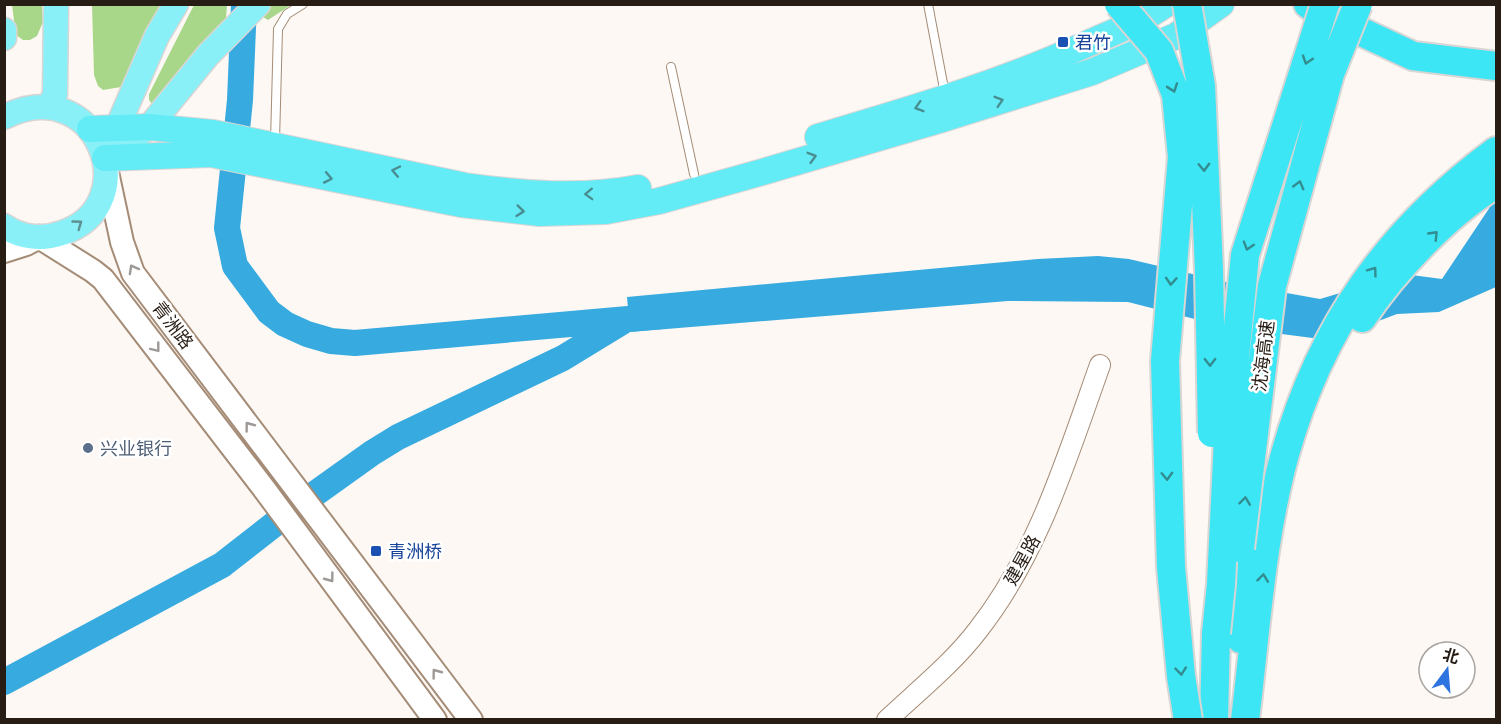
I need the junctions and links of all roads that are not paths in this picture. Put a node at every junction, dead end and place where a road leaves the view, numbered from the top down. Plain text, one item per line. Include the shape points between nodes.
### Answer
1 (56, 4) edge
2 (176, 4) edge
3 (258, 4) edge
4 (303, 4) edge
5 (928, 4) edge
6 (1119, 4) edge
7 (1166, 4) edge
8 (1187, 4) edge
9 (1221, 4) edge
10 (1308, 4) edge
11 (1325, 4) edge
12 (1358, 4) edge
13 (4, 30) edge
14 (4, 38) edge
15 (1497, 66) edge
16 (671, 67) dead end
17 (946, 99) junction
18 (49, 107) junction
19 (4, 117) edge
20 (118, 127) junction
21 (149, 127) junction
22 (90, 129) junction
23 (212, 143) junction
24 (1497, 152) edge
25 (273, 156) junction
26 (105, 158) junction
27 (694, 174) junction
28 (1497, 184) edge
29 (4, 226) edge
30 (39, 237) junction
31 (4, 251) edge
32 (1100, 365) dead end
33 (1285, 456) junction
34 (1216, 633) junction
35 (435, 720) edge
36 (471, 720) edge
37 (887, 720) edge
38 (1188, 720) edge
39 (1214, 720) edge
40 (1245, 720) edge

1 - 18 main road via 55,94
2 - 20 main road via 157,36
3 - 21 main road
4 - 25 lane via 287,14 278,29
5 - 17 lane
6 -> 38 highway, bridge via 1159,51 1176,95 1182,157 1165,362 1171,567
7 - 17 highway via 1148,17 1057,58
8 -> 34 highway, bridge via 1201,86
25 -> 9 highway via 450,202 540,213 606,211 659,201 759,173 1092,72 1176,36
10 - 15 highway, bridge via 1413,56
11 -> 34 highway, 沈海高速, bridge via 1245,255 1229,418
40 -> 12 highway, 沈海高速, bridge via 1238,559 1272,286 1330,74
13 - 14 main road
16 - 27 lane
17 -> 27 highway
18 - 19 main road via 18,110
18 - 22 main road via 78,118
20 - 21 highway
20 - 22 highway
20 - 26 main road
21 - 23 highway
21 - 26 main road
22 - 26 main road
23 - 25 highway
23 - 26 highway
33 -> 24 highway via 1320,359 1374,269 1437,198
27 -> 25 highway via 618,192 554,195 498,191
30 -> 26 main road via 68,231 91,214 104,187
36 -> 26 main road, 青洲路 via 133,273 122,242
33 -> 28 highway via 1341,348 1373,301 1453,216
29 - 30 main road
30 - 31 main road
30 -> 35 main road, 青洲路 via 103,279
32 - 37 street, 建星路 via 1047,511 1020,566 980,628
40 -> 33 highway via 1268,537
34 - 39 highway, 沈海高速

